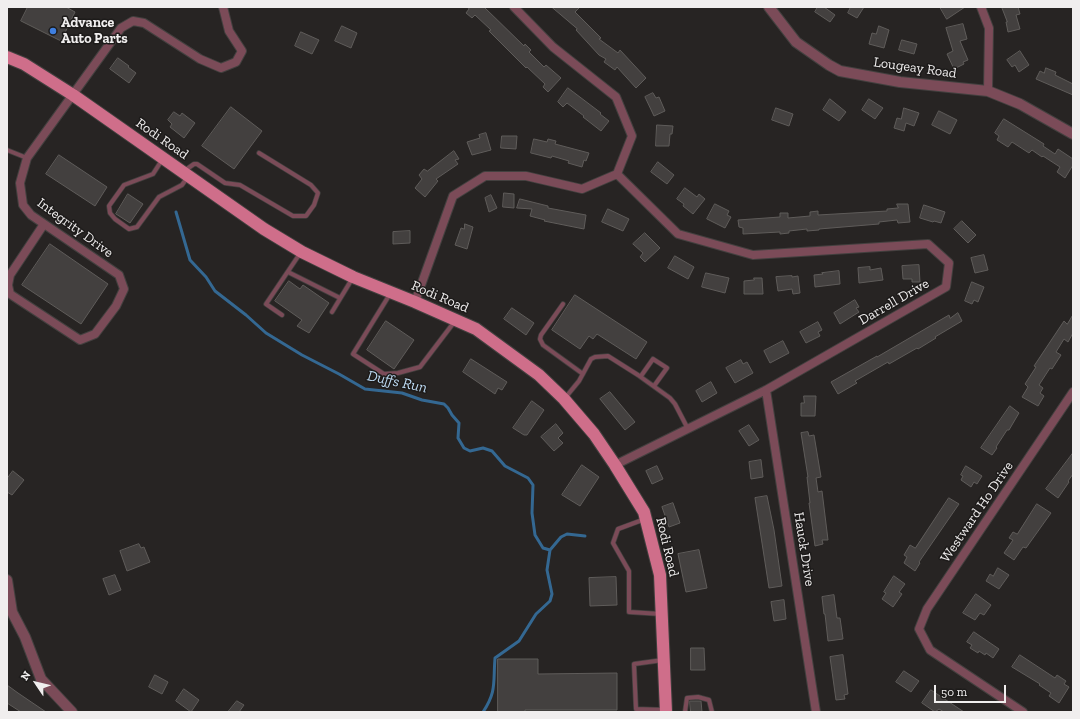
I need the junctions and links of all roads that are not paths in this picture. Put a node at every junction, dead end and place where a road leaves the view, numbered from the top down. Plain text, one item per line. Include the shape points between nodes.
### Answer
1 (222, 7) edge
2 (514, 7) edge
3 (770, 7) edge
4 (981, 7) edge
5 (7, 57) edge
6 (988, 91) junction
7 (73, 95) junction
8 (1073, 134) edge
9 (7, 150) edge
10 (259, 153) dead end
11 (27, 158) junction
12 (164, 158) junction
13 (186, 174) junction
14 (617, 174) junction
15 (44, 224) junction
16 (302, 252) junction
17 (288, 272) junction
18 (353, 277) junction
19 (391, 293) junction
20 (340, 298) junction
21 (415, 302) junction
22 (563, 304) dead end
23 (332, 312) dead end
24 (282, 315) dead end
25 (456, 319) junction
26 (583, 374) junction
27 (641, 376) junction
28 (654, 386) junction
29 (766, 390) junction
30 (1073, 392) edge
31 (564, 399) junction
32 (688, 429) junction
33 (615, 465) junction
34 (645, 519) junction
35 (7, 580) edge
36 (661, 614) junction
37 (9, 615) edge
38 (663, 660) junction
39 (666, 711) edge
40 (72, 712) edge
41 (685, 712) edge
42 (712, 712) edge
43 (816, 712) edge
44 (1023, 712) edge

1 - 7 street, Integrity Drive via 229,31 242,51 236,62 221,68 200,59 144,23 133,21 121,28
2 - 14 street via 553,47 616,97 632,136
3 - 6 street, Lougeay Road via 796,42 840,71 900,82
4 - 6 street via 989,28
5 - 7 main road, Rodi Road via 24,64
6 - 8 street, Lougeay Road via 1020,104
7 - 11 street, Integrity Drive
7 - 12 main road, Rodi Road
9 - 11 lane
10 - 13 lane via 311,185 318,193 314,205 306,216 293,216 240,185 225,182 197,164 194,164
11 - 15 street, Integrity Drive via 20,183 23,205 31,215
12 - 13 main road, Rodi Road
12 - 13 lane via 153,174 124,185 109,206 110,213 115,219 129,228 137,227 159,197 182,185
13 - 16 main road, Rodi Road via 264,229
14 - 21 street via 582,189 526,176 485,176 453,196
14 - 29 street, Darrell Drive via 678,234 752,255 928,244 949,263 946,287
15 - 15 street, Integrity Drive via 119,275 124,289 116,306 95,334 80,340 10,294 10,275
16 - 17 lane
16 - 18 main road, Rodi Road
17 - 20 lane
17 - 24 lane via 266,304
18 - 19 main road, Rodi Road
18 - 20 lane
19 - 21 main road, Rodi Road
19 - 25 lane via 353,354 384,374 420,367
20 - 23 lane
21 - 25 main road, Rodi Road
22 - 26 lane via 540,339 543,345
25 - 31 main road, Rodi Road via 476,328 539,375
26 - 27 lane via 595,357 608,356
26 - 31 lane
27 - 28 lane
27 - 28 lane via 653,359 667,368
28 - 32 lane via 670,398
29 - 32 street, Darrell Drive
29 - 43 street, Hauck Drive
30 - 44 street, Westward Ho Drive via 927,609 919,629 930,650
31 - 33 main road, Rodi Road via 594,434
32 - 33 street, Darrell Drive
33 - 34 main road, Rodi Road via 644,512
34 - 36 main road, Rodi Road via 660,575
34 - 36 lane via 618,530 613,543 629,571 630,612
35 - 37 street
36 - 38 main road, Rodi Road
37 - 40 street via 25,637 40,679
38 - 39 main road, Rodi Road
38 - 39 lane via 634,664 636,710
41 - 42 lane via 687,698 698,697 709,700

